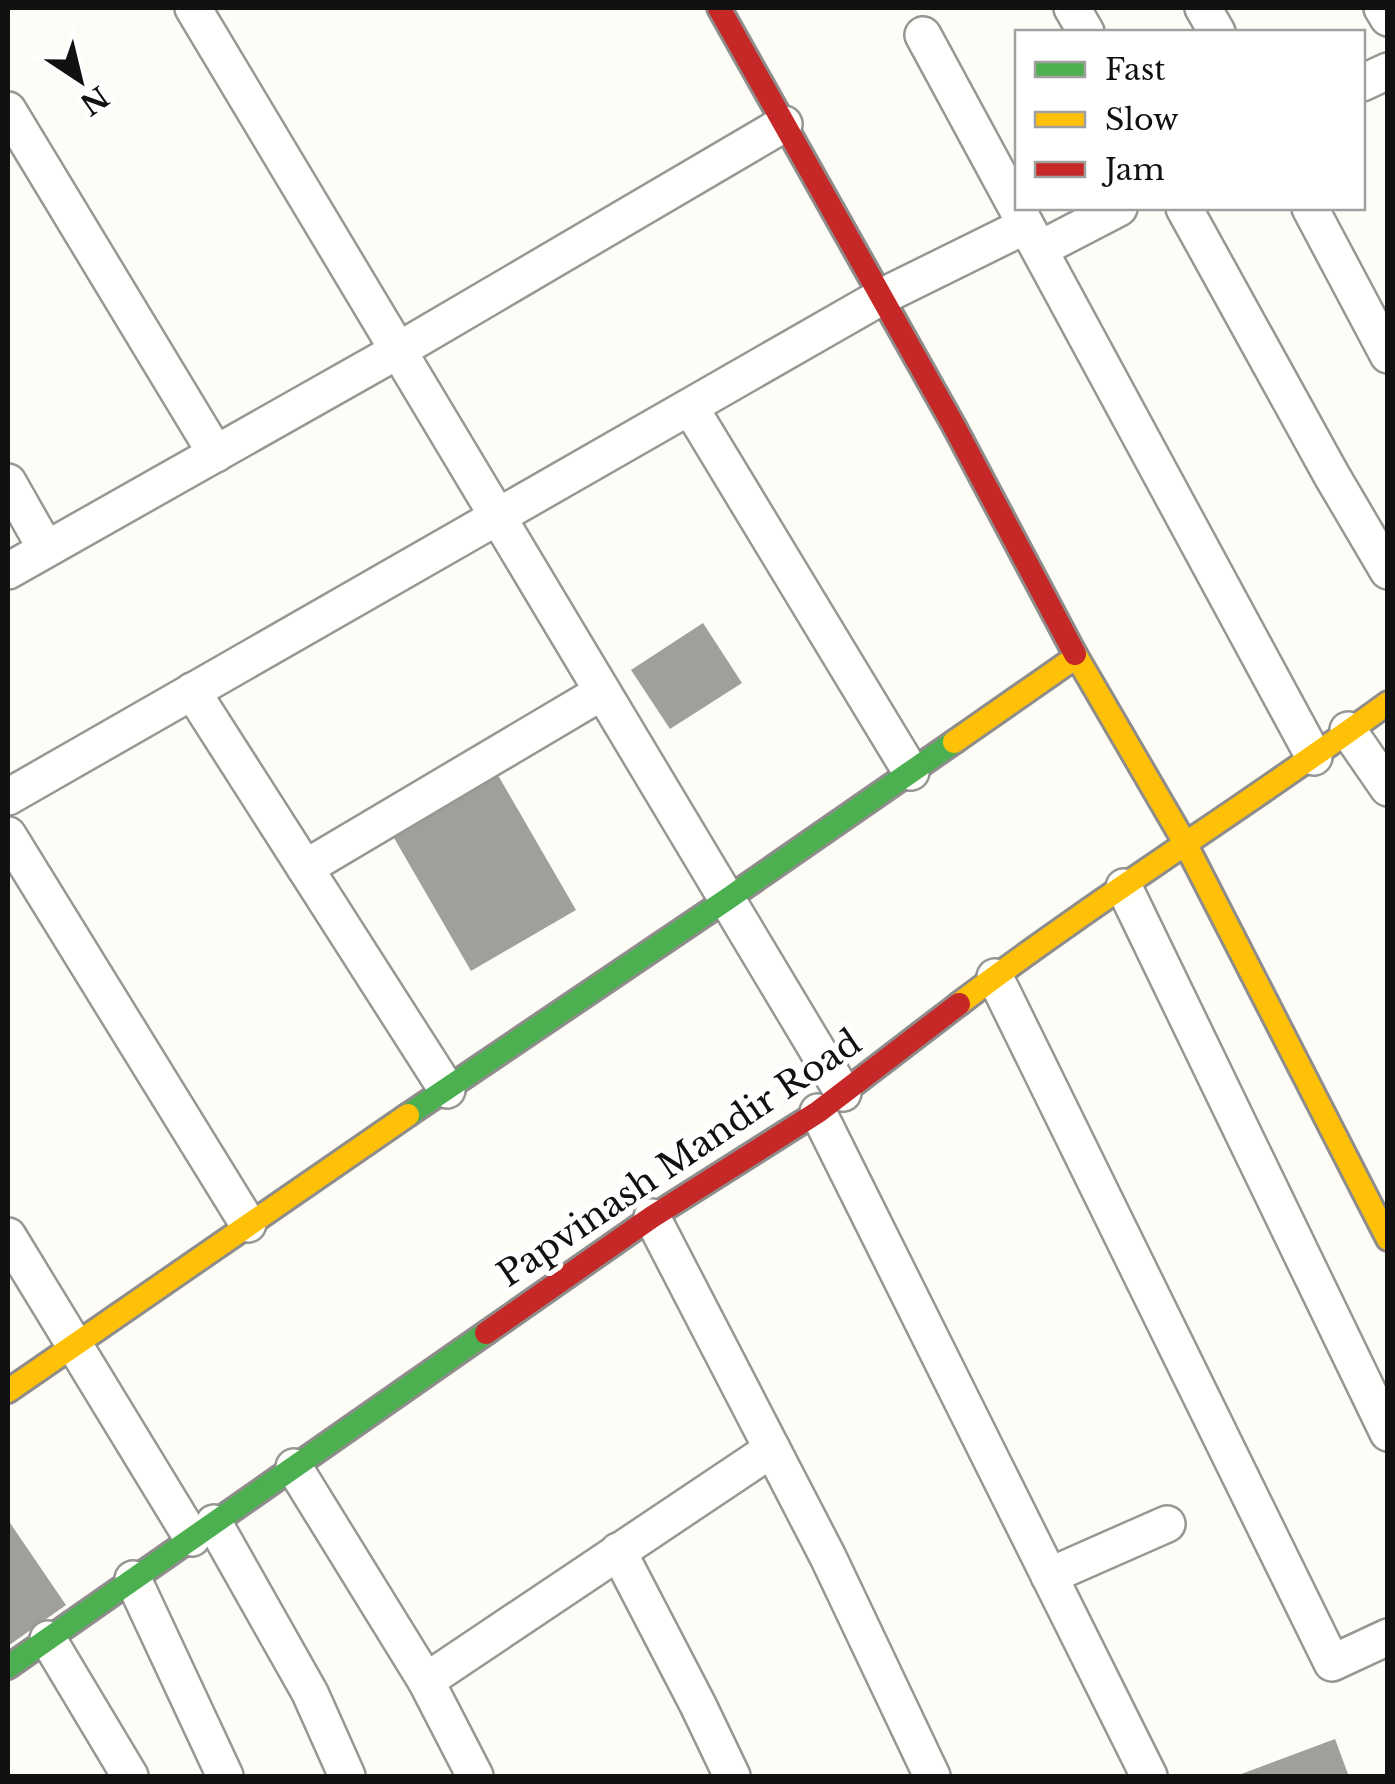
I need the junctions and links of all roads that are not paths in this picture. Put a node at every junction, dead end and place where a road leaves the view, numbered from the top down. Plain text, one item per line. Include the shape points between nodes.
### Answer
1 (192, 8) edge
2 (1072, 8) edge
3 (1204, 8) edge
4 (1382, 8) edge
5 (724, 9) edge
6 (1388, 18) edge
7 (1085, 30) edge
8 (1216, 30) edge
9 (923, 35) dead end
10 (1388, 71) edge
11 (1365, 82) edge
12 (8, 110) edge
13 (784, 124) junction
14 (1015, 204) edge
15 (1018, 210) edge
16 (1113, 210) edge
17 (1185, 210) edge
18 (1311, 210) edge
19 (1033, 238) junction
20 (881, 296) junction
21 (399, 350) junction
22 (1388, 355) edge
23 (690, 407) junction
24 (216, 454) junction
25 (8, 482) edge
26 (498, 517) junction
27 (46, 549) junction
28 (8, 571) edge
29 (1388, 571) edge
30 (1076, 656) junction
31 (192, 691) junction
32 (602, 692) junction
33 (1388, 703) edge
34 (1348, 730) junction
35 (1314, 757) junction
36 (911, 772) junction
37 (1388, 788) edge
38 (8, 796) edge
39 (8, 835) edge
40 (1185, 843) junction
41 (305, 868) junction
42 (1124, 887) junction
43 (726, 900) junction
44 (995, 977) junction
45 (446, 1090) junction
46 (830, 1102) junction
47 (652, 1216) junction
48 (248, 1224) junction
49 (8, 1236) edge
50 (1388, 1239) edge
51 (75, 1346) junction
52 (8, 1391) edge
53 (1388, 1433) edge
54 (772, 1449) junction
55 (294, 1467) junction
56 (1167, 1524) dead end
57 (203, 1530) junction
58 (618, 1551) junction
59 (1049, 1576) junction
60 (133, 1579) junction
61 (1388, 1637) edge
62 (48, 1639) junction
63 (8, 1667) edge
64 (426, 1681) junction
65 (130, 1776) edge
66 (225, 1776) edge
67 (346, 1776) edge
68 (475, 1776) edge
69 (732, 1776) edge
70 (932, 1776) edge
71 (1149, 1776) edge

1 - 21 street
2 - 7 street
3 - 8 street
4 - 6 street
5 - 13 street
9 - 14 street
10 - 11 street
12 - 24 street
13 - 20 street
13 - 21 street
15 - 19 street
16 - 19 street
17 - 29 street
18 - 22 street
19 - 20 street
19 - 35 street
20 - 23 street
20 - 30 street
21 - 24 street
21 - 26 street
23 - 26 street
23 - 36 street
24 - 27 street
25 - 27 street
26 - 31 street
26 - 32 street
27 - 28 street
30 - 36 street
30 - 40 street
31 - 38 street
31 - 41 street
32 - 41 street
32 - 43 street
33 - 34 street, Papvinash Mandir Road
34 - 35 street, Papvinash Mandir Road
34 - 37 street
35 - 40 street, Papvinash Mandir Road
36 - 43 street
39 - 48 street
40 - 42 street, Papvinash Mandir Road
40 - 50 street
41 - 45 street
42 - 44 street, Papvinash Mandir Road
42 - 53 street
43 - 45 street
43 - 46 street
44 - 46 street, Papvinash Mandir Road
44 - 61 street via 1332,1664
45 - 48 street
46 - 47 street, Papvinash Mandir Road
46 - 59 street
47 - 54 street
47 - 55 street, Papvinash Mandir Road
48 - 51 street
49 - 51 street
51 - 52 street
51 - 57 street
54 - 58 street
54 - 70 street
55 - 57 street, Papvinash Mandir Road
55 - 64 street
56 - 59 street
57 - 60 street, Papvinash Mandir Road
57 - 67 street via 310,1693
58 - 64 street
58 - 69 street
59 - 71 street
60 - 62 street, Papvinash Mandir Road
60 - 66 street
62 - 63 street, Papvinash Mandir Road
62 - 65 street
64 - 68 street

